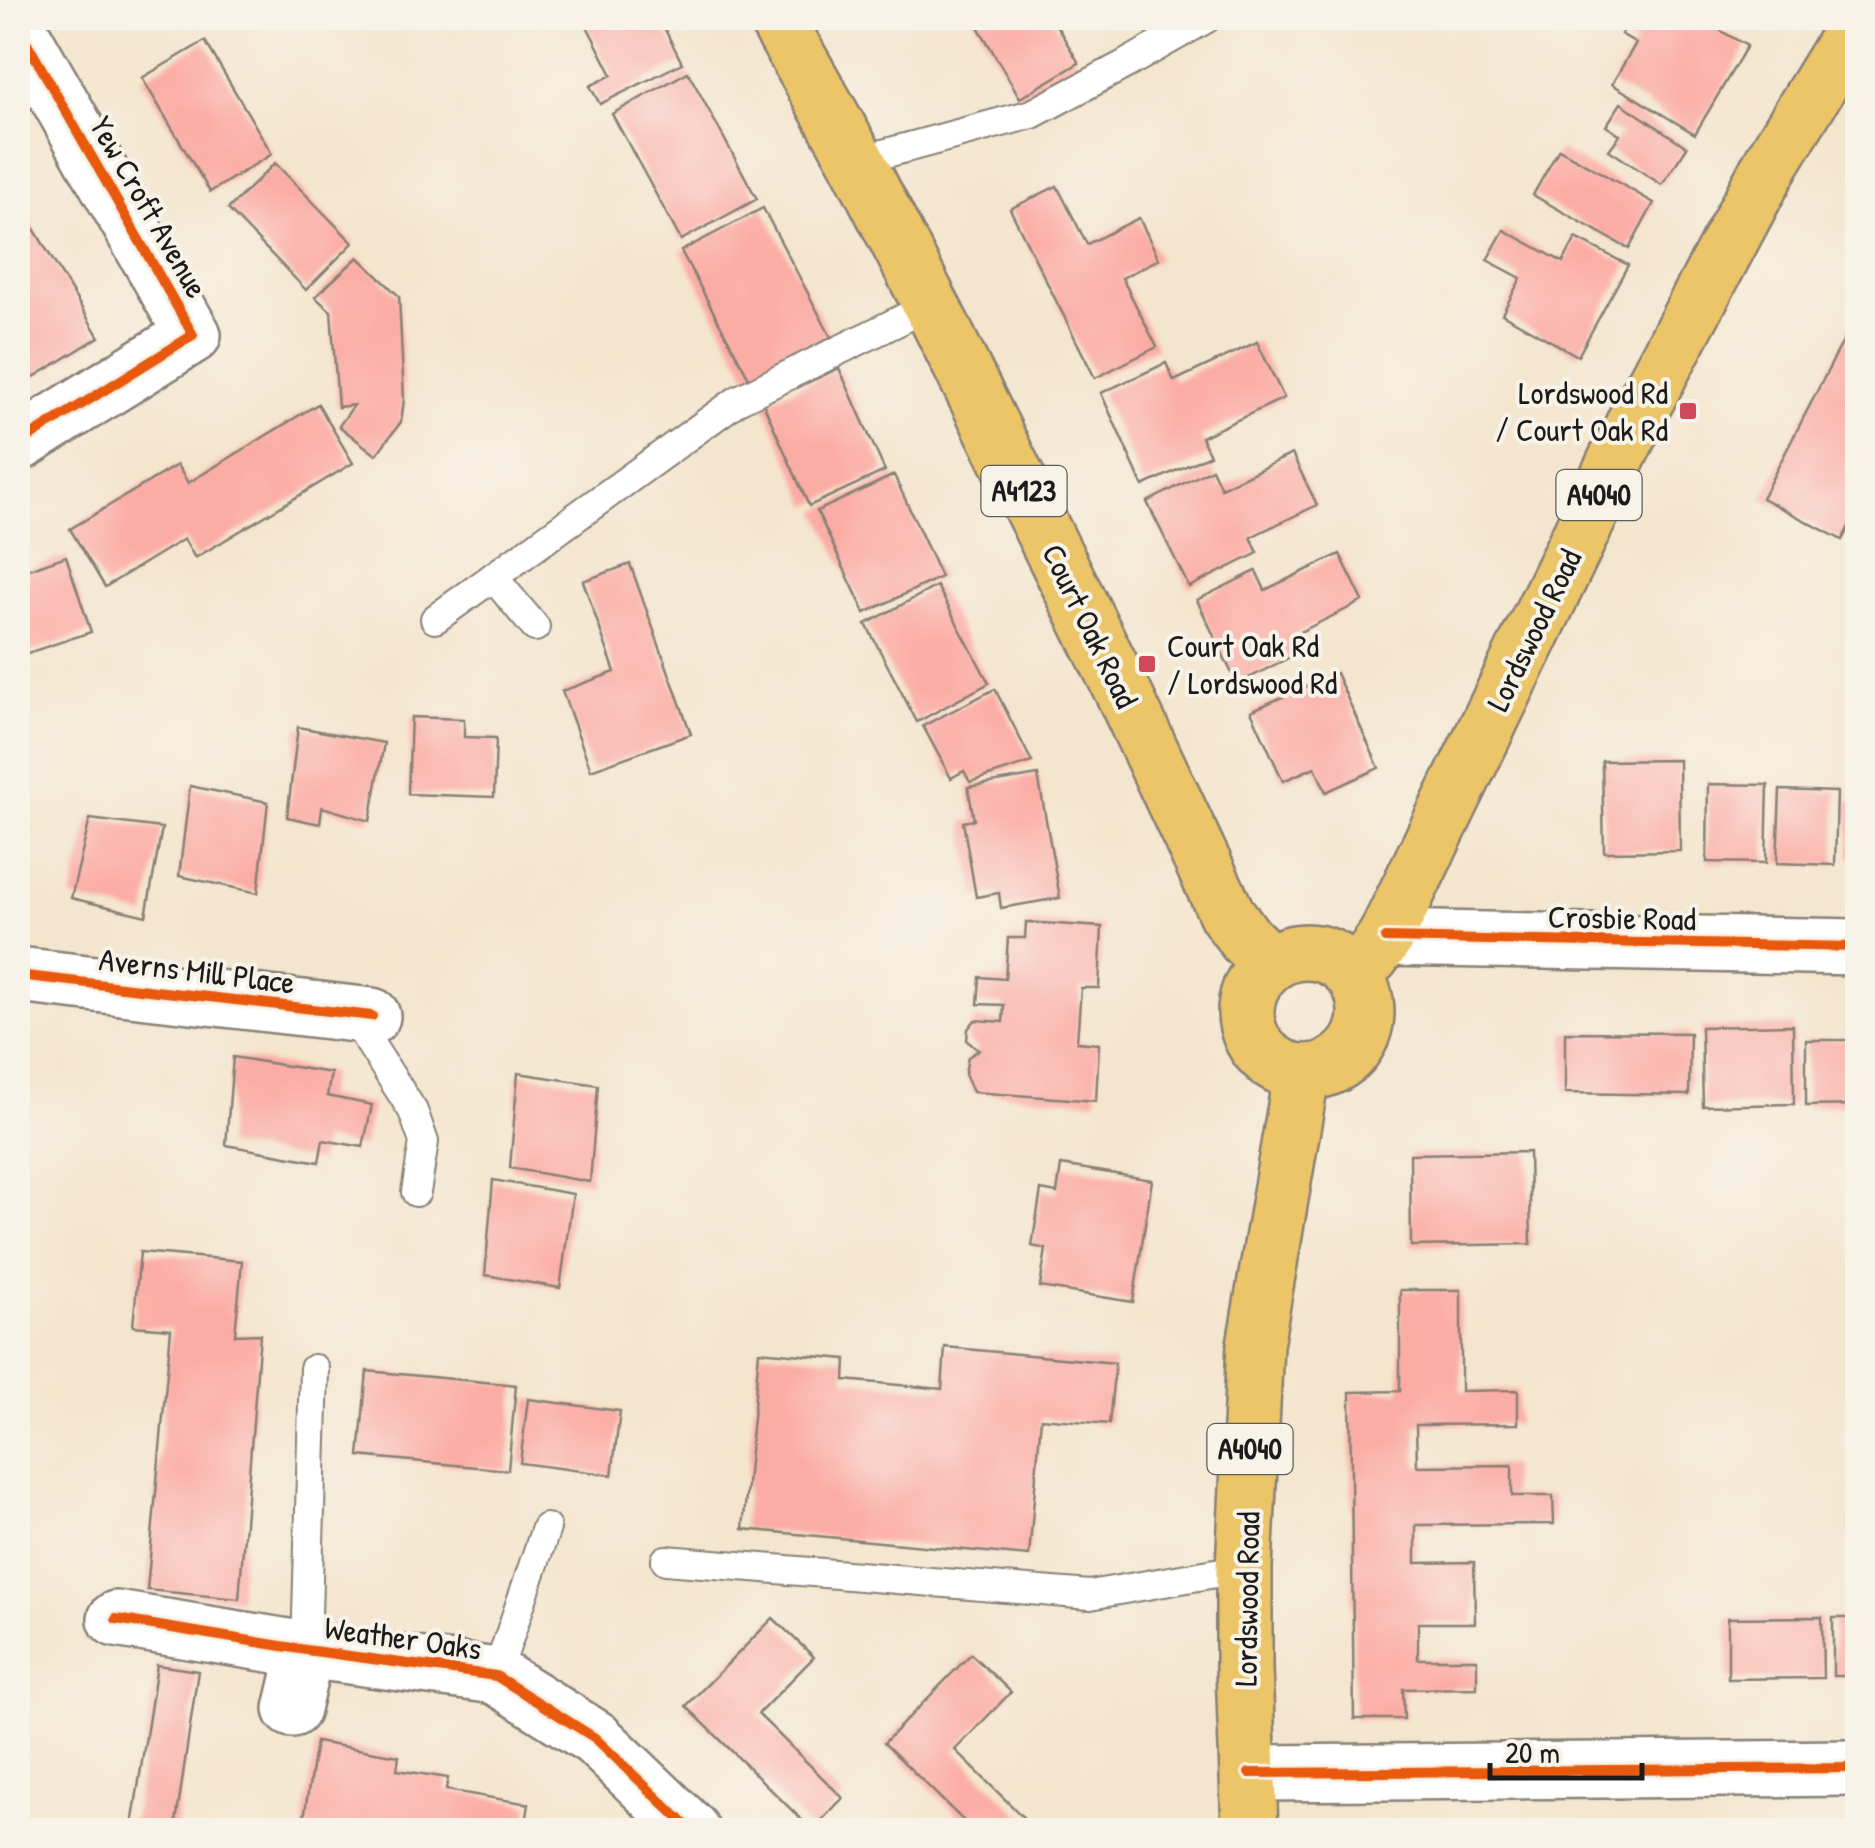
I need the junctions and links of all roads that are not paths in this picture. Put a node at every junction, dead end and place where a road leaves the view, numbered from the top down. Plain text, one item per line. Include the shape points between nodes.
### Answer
1 (776, 18) edge
2 (1207, 18) edge
3 (1858, 21) edge
4 (18, 28) edge
5 (857, 161) junction
6 (932, 305) junction
7 (18, 444) edge
8 (494, 576) junction
9 (435, 619) dead end
10 (536, 627) dead end
11 (1858, 947) edge
12 (1368, 954) junction
13 (1270, 963) junction
14 (18, 975) edge
15 (361, 1015) joint
16 (1300, 1072) junction
17 (416, 1192) dead end
18 (314, 1368) dead end
19 (546, 1528) dead end
20 (666, 1560) dead end
21 (1244, 1568) junction
22 (116, 1618) dead end
23 (306, 1650) junction
24 (496, 1676) junction
25 (292, 1709) dead end
26 (1858, 1768) edge
27 (1249, 1773) junction
28 (691, 1830) edge
29 (1250, 1830) edge

1 - 5 main road, Court Oak Road / A4123
2 - 5 lane via 1032,114
3 - 12 main road, Lordswood Road / A4040 via 1772,162 1640,411
4 - 7 street, Yew Croft Avenue via 193,335
5 - 6 main road, Court Oak Road / A4123
6 - 8 lane via 738,400
6 - 13 main road, Court Oak Road / A4123 via 1227,914
8 - 9 lane
8 - 10 lane
11 - 12 street, Crosbie Road via 1465,941
12 - 13 main road via 1333,958 1301,952
12 - 16 main road via 1361,1037 1336,1065
13 - 16 main road via 1247,996 1250,1038 1262,1055
14 - 15 street, Averns Mill Place
15 - 17 lane via 424,1142
16 - 21 main road, Lordswood Road / A4040 via 1255,1346
18 - 23 lane
19 - 24 lane
20 - 21 lane via 1090,1595
21 - 27 main road, Lordswood Road / A4040
22 - 23 street, Weather Oaks
23 - 24 street, Weather Oaks
23 - 25 street, Weather Oaks
24 - 28 street, Weather Oaks via 595,1738
26 - 27 street
27 - 29 main road, Lordswood Road / A4040

